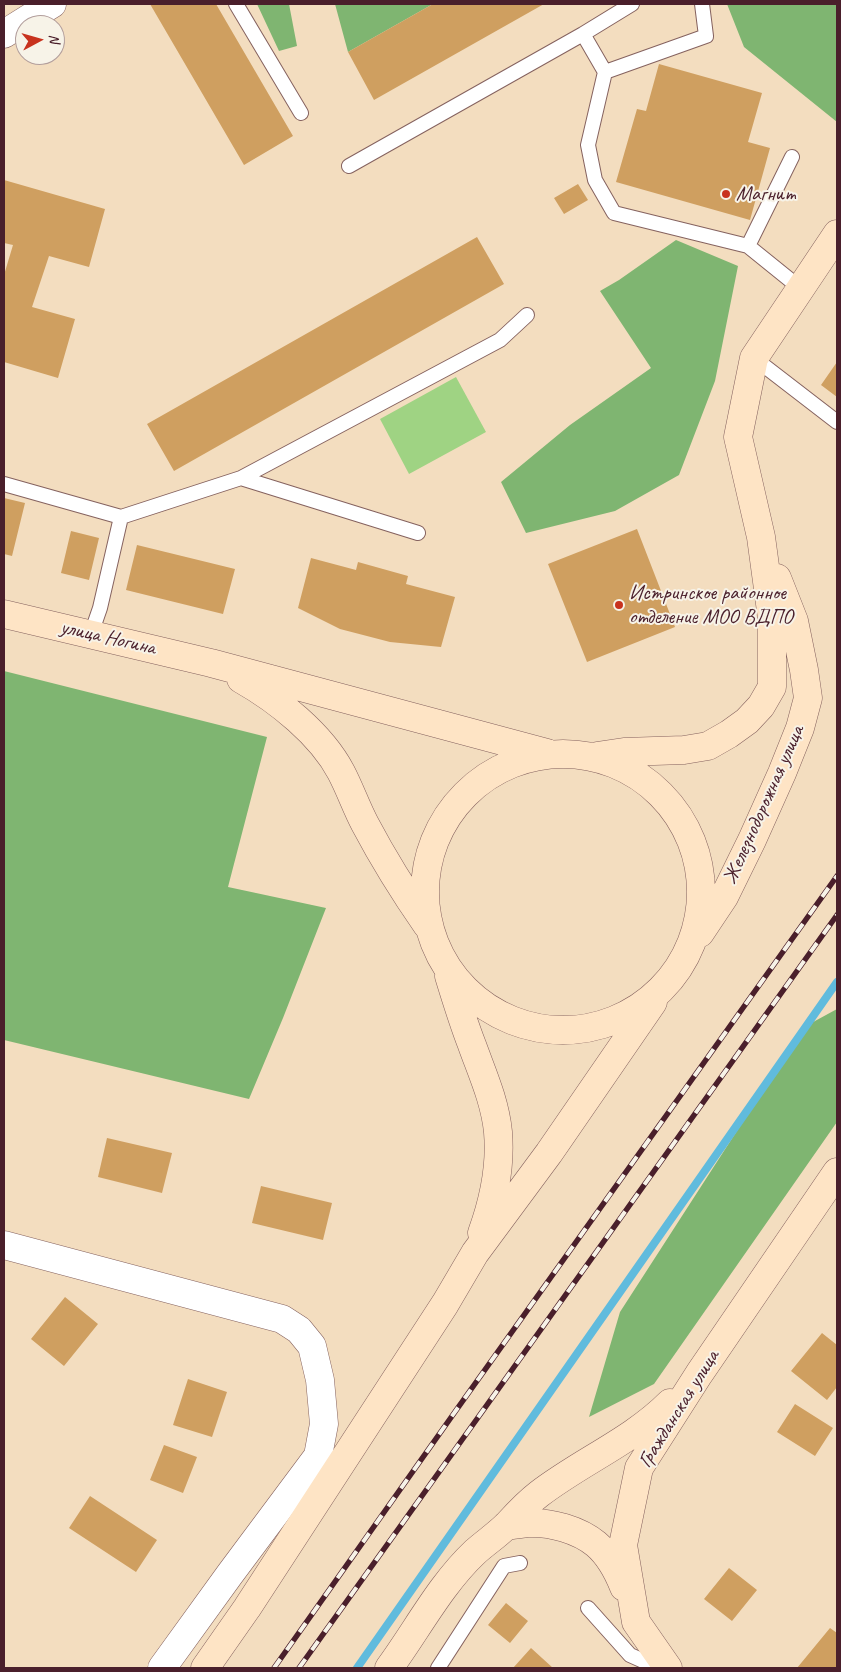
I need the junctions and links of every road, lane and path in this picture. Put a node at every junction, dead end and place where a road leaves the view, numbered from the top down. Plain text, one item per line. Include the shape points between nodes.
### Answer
1 (52, 4) edge
2 (236, 4) edge
3 (632, 4) edge
4 (702, 4) edge
5 (4, 34) edge
6 (583, 34) junction
7 (605, 72) junction
8 (302, 113) dead end
9 (792, 157) dead end
10 (348, 166) dead end
11 (837, 234) edge
12 (748, 246) junction
13 (800, 288) junction
14 (527, 315) dead end
15 (754, 358) junction
16 (837, 422) edge
17 (241, 478) junction
18 (4, 484) edge
19 (121, 517) junction
20 (418, 533) dead end
21 (761, 537) junction
22 (4, 614) edge
23 (91, 634) junction
24 (211, 663) junction
25 (551, 754) junction
26 (590, 757) junction
27 (429, 928) junction
28 (689, 951) junction
29 (447, 970) junction
30 (661, 991) junction
31 (837, 1172) edge
32 (4, 1245) edge
33 (476, 1253) junction
34 (699, 1374) junction
35 (506, 1526) junction
36 (520, 1563) dead end
37 (588, 1608) dead end
38 (634, 1610) junction
39 (162, 1668) edge
40 (205, 1668) edge
41 (389, 1668) edge
42 (438, 1668) edge
43 (659, 1668) edge
44 (668, 1668) edge

1 - 5 street
2 - 8 lane
3 - 6 lane
4 - 7 lane via 706,36
6 - 7 lane
6 - 10 lane
7 - 12 lane via 588,145 595,180 614,213
9 - 12 lane
11 - 13 street, Железнодорожная улица
12 - 13 lane
13 - 15 street, Железнодорожная улица
14 - 17 lane via 500,340
15 - 16 lane
15 - 21 street, Железнодорожная улица via 738,437
17 - 19 lane
17 - 20 lane
18 - 19 lane
19 - 23 lane
21 - 26 street, Железнодорожная улица via 772,618 772,687 761,706 747,721 708,746
21 - 28 street, Железнодорожная улица via 794,621 808,698 793,746 752,840 724,897
22 - 23 street, улица Ногина
23 - 24 street, улица Ногина
24 - 25 street
24 - 27 street via 258,688 285,708 319,741 340,770 363,822 397,881
25 - 26 street
25 - 27 street via 527,758 490,775 465,794 449,813 429,857 426,872 425,905
26 - 28 street via 622,767 642,779 677,813 688,834 701,880 697,928
27 - 29 street
28 - 30 street
29 - 30 street via 465,991 504,1018 527,1027 551,1031 575,1031 614,1021
29 - 33 street via 471,1044 486,1078 498,1131 496,1183
30 - 33 street via 621,1052
31 - 34 street, Гражданская улица
32 - 39 street via 282,1319 299,1330 312,1346 320,1380 324,1424 318,1456
33 - 40 street
34 - 35 street via 657,1416 628,1438 541,1492
34 - 38 street, Гражданская улица via 639,1468 623,1545
35 - 38 street via 552,1525 596,1544 610,1560
35 - 41 street via 474,1552 446,1585
36 - 42 lane via 504,1566
37 - 43 lane via 630,1655
38 - 44 street, Гражданская улица via 636,1622

